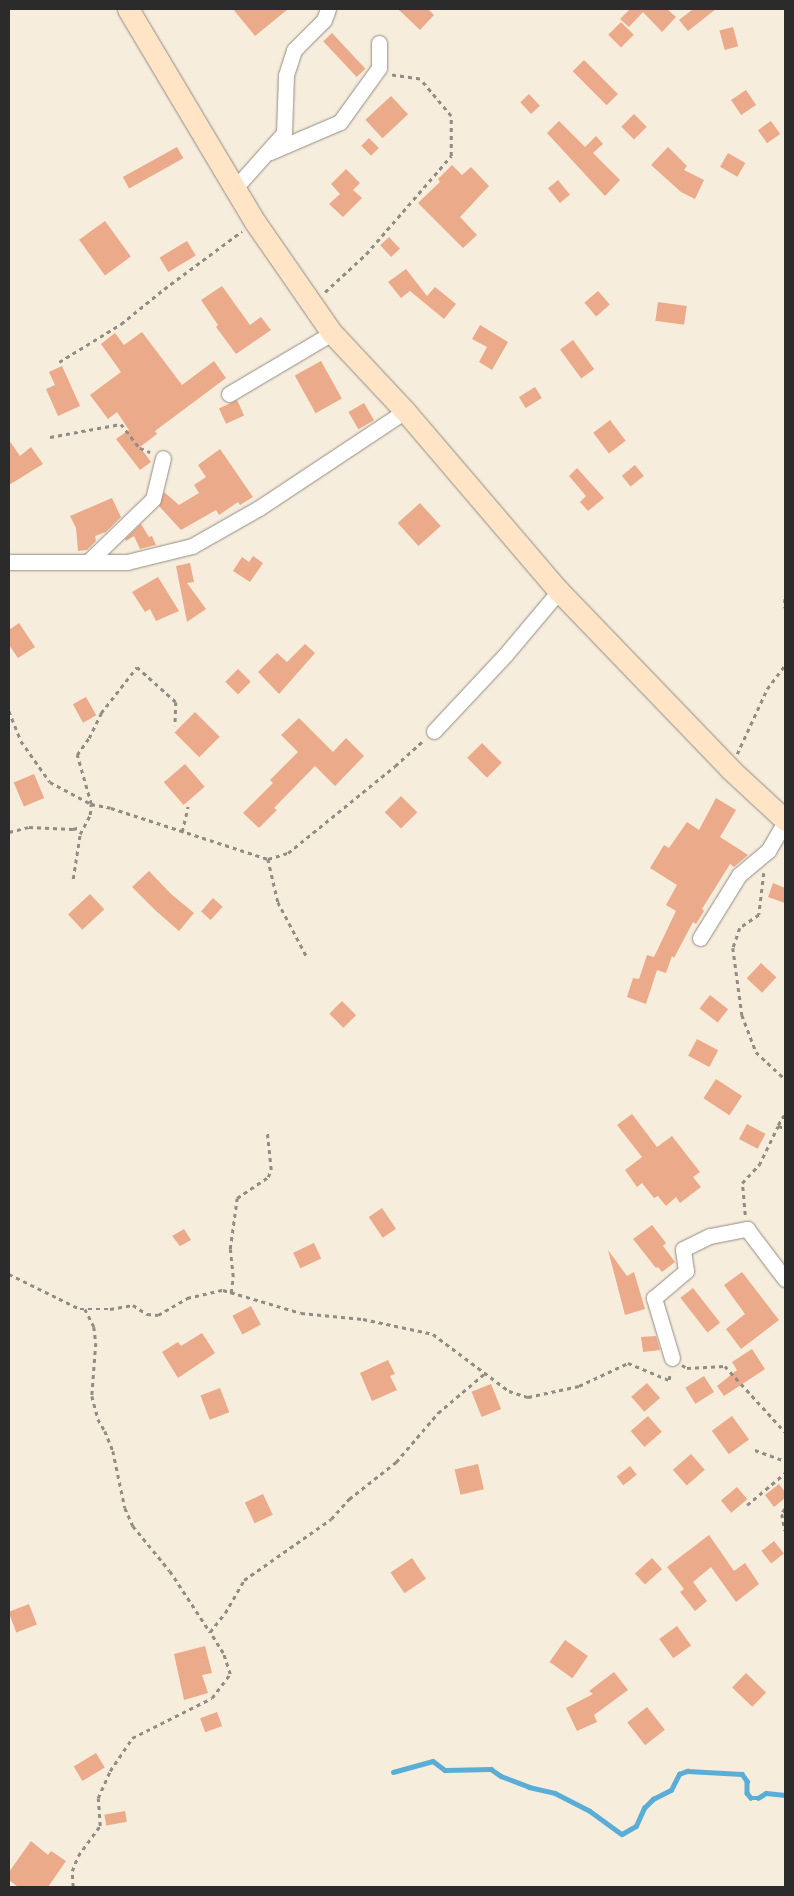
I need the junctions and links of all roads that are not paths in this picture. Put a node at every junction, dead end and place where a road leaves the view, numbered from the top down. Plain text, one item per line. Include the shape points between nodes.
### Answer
1 (128, 9) edge
2 (328, 9) edge
3 (380, 43) dead end
4 (262, 156) junction
5 (235, 188) junction
6 (332, 333) junction
7 (229, 394) dead end
8 (405, 411) junction
9 (163, 458) road end
10 (89, 561) junction
11 (9, 562) edge
12 (559, 591) junction
13 (434, 731) road end
14 (785, 820) edge
15 (700, 938) dead end
16 (785, 1279) edge
17 (672, 1358) road end

1 - 5 main road
2 - 4 street via 324,20 294,50 286,75 284,133
3 - 4 street via 379,68 340,122
4 - 5 street
5 - 6 main road
6 - 7 street
6 - 8 main road
8 - 10 street via 259,508 192,546 127,562
8 - 12 main road
9 - 10 street via 153,499
10 - 11 street
12 - 13 street
12 - 14 main road via 730,769
14 - 15 street via 768,851 739,875
16 - 17 street via 746,1229 710,1236 683,1249 686,1271 654,1298

